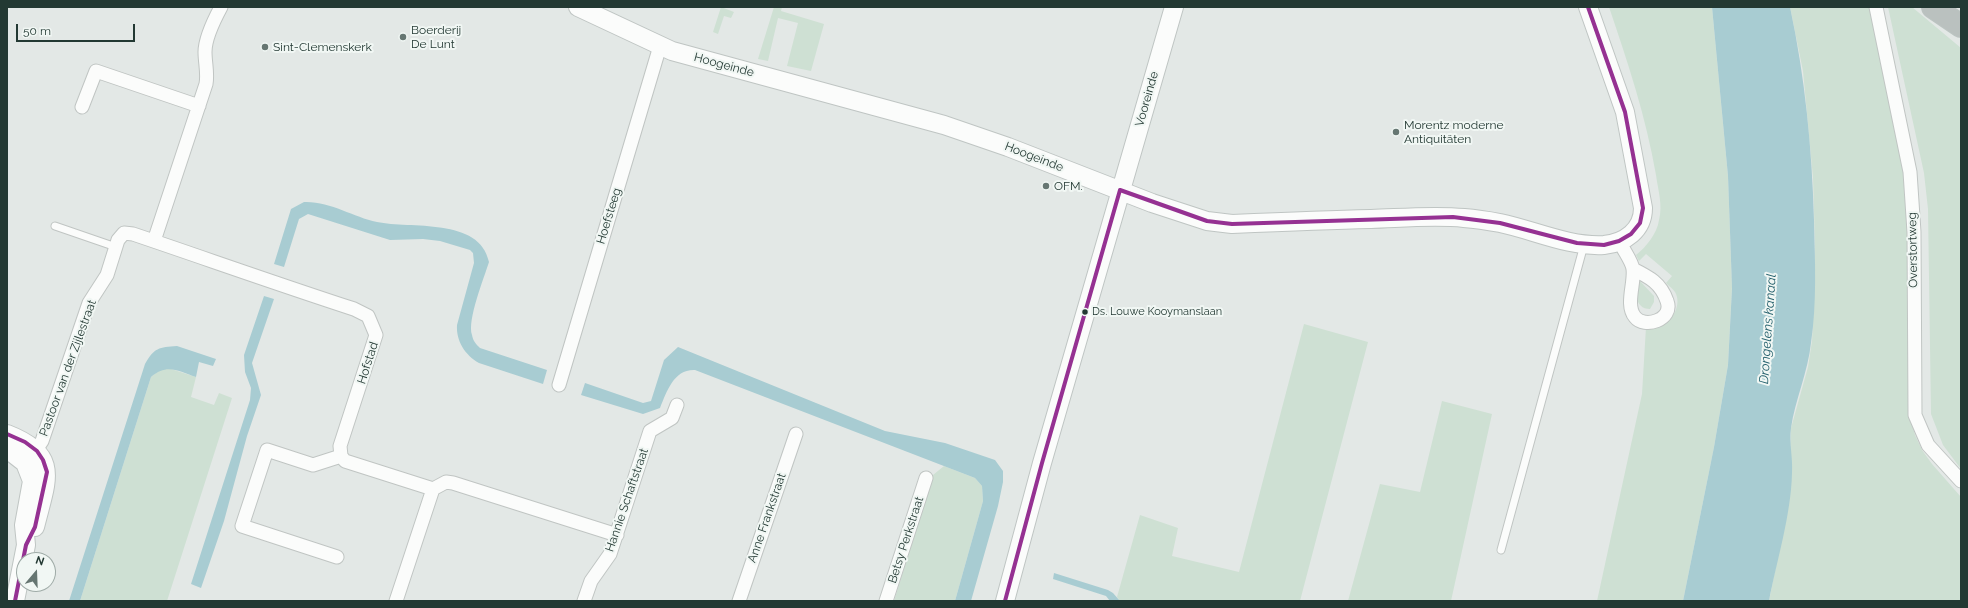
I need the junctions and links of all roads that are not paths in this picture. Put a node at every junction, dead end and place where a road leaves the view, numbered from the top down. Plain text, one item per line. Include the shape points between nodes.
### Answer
1 (221, 7) edge
2 (578, 7) edge
3 (1174, 7) edge
4 (1588, 7) edge
5 (1876, 7) edge
6 (1933, 7) edge
7 (1961, 26) edge
8 (660, 46) junction
9 (199, 106) junction
10 (82, 107) dead end
11 (1120, 190) junction
12 (55, 226) dead end
13 (154, 241) junction
14 (1620, 242) junction
15 (1584, 244) junction
16 (116, 247) junction
17 (1633, 269) dead end
18 (255, 277) joint
19 (559, 385) dead end
20 (677, 405) dead end
21 (7, 434) edge
22 (796, 434) dead end
23 (7, 449) edge
24 (341, 456) junction
25 (31, 457) junction
26 (926, 478) dead end
27 (1961, 481) edge
28 (433, 489) junction
29 (617, 535) junction
30 (1501, 550) dead end
31 (337, 557) dead end
32 (15, 601) edge
33 (396, 601) edge
34 (584, 601) edge
35 (739, 601) edge
36 (886, 601) edge
37 (1005, 601) edge

1 - 9 street via 205,46 208,76
2 - 8 main road, Hoogeinde
3 - 11 main road, Vooreinde
4 - 14 main road via 1625,112 1643,208 1640,224
5 - 27 street, Overstortweg via 1910,172 1914,232 1915,415 1928,445
6 - 7 highway
8 - 11 main road, Hoogeinde via 944,125
8 - 19 street, Hoefsteeg
9 - 10 street via 96,71
9 - 13 street
11 - 15 main road, Hoogeinde via 1207,221 1232,224 1416,217 1464,218 1501,223
11 - 37 main road, Vooreinde
12 - 16 lane
13 - 16 street, Pastoor van der Zijlestraat via 124,233
13 - 18 street, Pastoor van der Zijlestraat via 229,265
14 - 15 main road, Hoogeinde via 1604,245
14 - 17 street
15 - 30 lane
16 - 25 street, Pastoor van der Zijlestraat via 107,275 89,303 42,441
18 - 24 street, Hofstad via 354,309 368,316 376,335 340,446
20 - 29 street, Hannie Schaftstraat via 672,418 650,431
21 - 25 main road via 26,442
22 - 35 street, Anne Frankstraat
23 - 25 main road
24 - 28 street via 346,461
24 - 31 street via 313,465 267,450 242,526
25 - 32 main road via 43,460 48,472 35,527 26,546
26 - 36 street, Betsy Perkstraat
28 - 29 street via 446,482 453,483
28 - 33 street
29 - 34 street, Hannie Schaftstraat via 610,554 591,581

